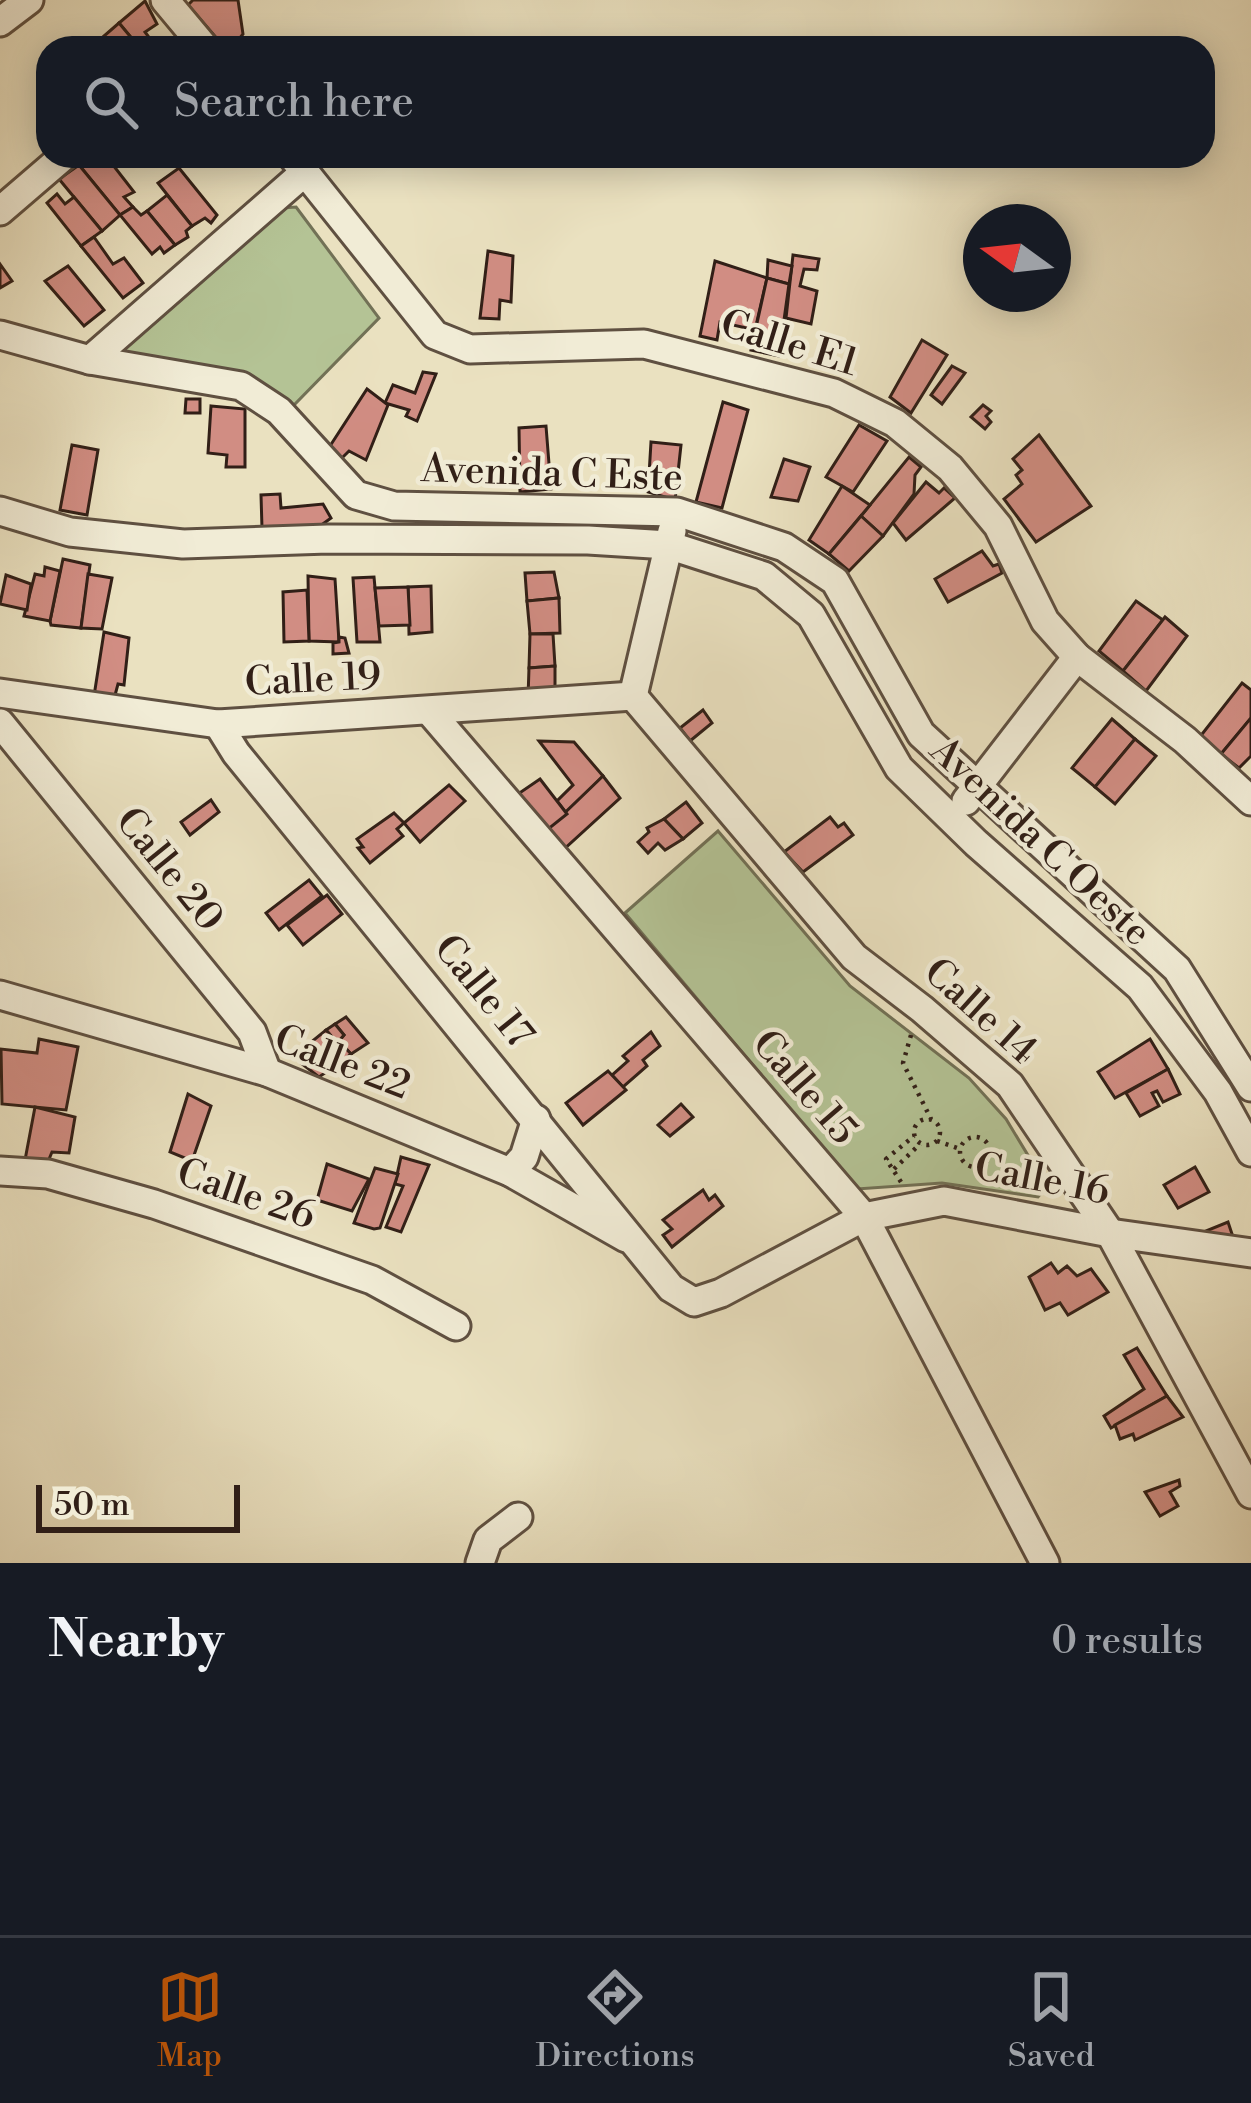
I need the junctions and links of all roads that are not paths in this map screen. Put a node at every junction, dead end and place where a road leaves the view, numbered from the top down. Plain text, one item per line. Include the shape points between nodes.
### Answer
1 (29, 0) edge
2 (165, 0) edge
3 (0, 22) edge
4 (191, 36) edge
5 (50, 168) edge
6 (294, 168) edge
7 (301, 168) edge
8 (0, 211) edge
9 (0, 335) edge
10 (90, 360) junction
11 (0, 511) edge
12 (677, 512) junction
13 (668, 545) junction
14 (1077, 657) junction
15 (0, 693) edge
16 (633, 696) junction
17 (431, 713) junction
18 (0, 723) edge
19 (218, 724) junction
20 (978, 787) junction
21 (1251, 801) edge
22 (951, 819) junction
23 (0, 995) edge
24 (267, 1072) junction
25 (1251, 1088) edge
26 (536, 1118) junction
27 (1251, 1152) edge
28 (0, 1171) edge
29 (510, 1172) junction
30 (863, 1217) junction
31 (1110, 1233) junction
32 (639, 1245) junction
33 (1251, 1253) edge
34 (694, 1302) joint
35 (456, 1326) dead end
36 (1251, 1494) edge
37 (518, 1516) dead end
38 (480, 1563) edge
39 (1045, 1563) edge

1 - 3 street
2 - 4 street
5 - 8 street
6 - 10 street
7 - 14 street, Calle E1 via 435,335 470,349 644,344 834,392 895,423 950,468 998,526 1045,620
9 - 10 street, Avenida C Este
10 - 12 street, Avenida C Este via 241,386 279,411 356,495 394,506
11 - 13 street, Avenida C Oeste via 70,532 183,544
12 - 13 street
12 - 20 street, Avenida C Este via 784,547 835,581 922,734
13 - 16 street
13 - 22 street, Avenida C Oeste via 764,576 811,615 898,768
14 - 20 street
14 - 21 street, Calle E1
15 - 19 street, Calle 19
16 - 17 street, Calle 19
16 - 31 street, Calle 14 via 854,957 1010,1085
17 - 19 street, Calle 19
17 - 30 street, Calle 15
18 - 24 street, Calle 20 via 252,1033
19 - 26 street, Calle 17
20 - 22 street
20 - 25 street, Avenida C Este via 1177,969
22 - 27 street, Avenida C Oeste via 1140,987 1218,1092
23 - 24 street, Calle 22
24 - 29 street, Calle 22
26 - 29 street via 524,1157
26 - 32 street, Calle 17
28 - 35 street, Calle 26 via 48,1174 154,1204 372,1280
29 - 32 street, Calle 22
30 - 31 street, Calle 16 via 944,1201
30 - 34 street, Calle 16
30 - 39 street, Calle 15
31 - 33 street, Calle 16
31 - 36 street, Calle 14
32 - 34 street, Calle 17 via 671,1288
37 - 38 street via 488,1540

